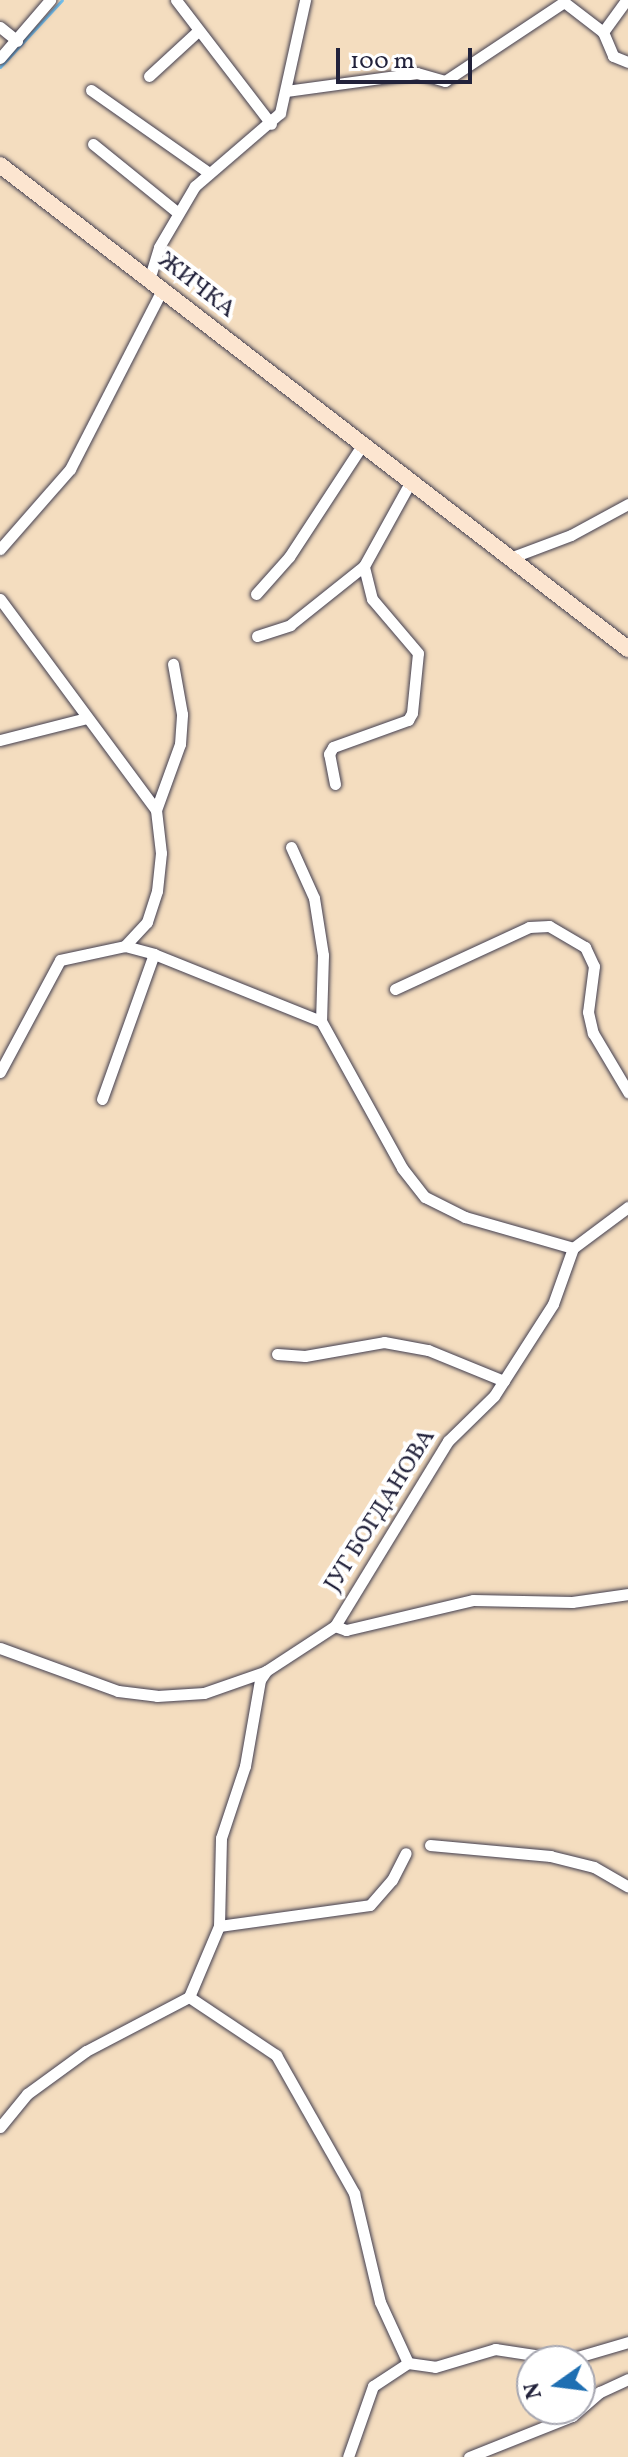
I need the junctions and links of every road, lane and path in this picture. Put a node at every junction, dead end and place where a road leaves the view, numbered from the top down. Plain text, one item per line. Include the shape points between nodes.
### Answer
1 (50, 0) edge
2 (176, 0) edge
3 (305, 0) edge
4 (626, 0) edge
5 (0, 27) edge
6 (198, 31) junction
7 (603, 32) junction
8 (17, 41) junction
9 (0, 58) edge
10 (628, 62) edge
11 (149, 76) dead end
12 (91, 90) dead end
13 (286, 91) junction
14 (271, 124) junction
15 (93, 144) dead end
16 (0, 165) edge
17 (209, 173) junction
18 (177, 212) junction
19 (155, 285) junction
20 (363, 444) junction
21 (411, 481) junction
22 (628, 504) edge
23 (0, 549) edge
24 (510, 558) junction
25 (364, 566) junction
26 (256, 594) dead end
27 (0, 599) edge
28 (257, 636) dead end
29 (628, 649) edge
30 (173, 664) dead end
31 (87, 718) junction
32 (0, 740) edge
33 (335, 784) dead end
34 (156, 810) junction
35 (291, 847) dead end
36 (125, 946) junction
37 (154, 954) junction
38 (395, 989) dead end
39 (321, 1021) junction
40 (0, 1072) edge
41 (628, 1092) edge
42 (102, 1099) dead end
43 (628, 1207) edge
44 (573, 1248) junction
45 (277, 1354) dead end
46 (504, 1381) junction
47 (628, 1594) edge
48 (335, 1626) junction
49 (0, 1648) edge
50 (266, 1671) junction
51 (430, 1845) dead end
52 (406, 1853) dead end
53 (628, 1887) edge
54 (219, 1926) junction
55 (189, 1997) junction
56 (0, 2127) edge
57 (628, 2342) edge
58 (408, 2363) junction
59 (628, 2379) edge
60 (348, 2457) edge
61 (469, 2457) edge

1 - 8 street
2 - 6 street
3 - 13 street
4 - 7 street
5 - 8 street
6 - 11 street
6 - 14 street
7 - 10 street via 613,56
7 - 13 street via 564,2 445,81 417,73
8 - 9 street
12 - 17 street
13 - 14 street
14 - 17 street
15 - 18 street
16 - 19 main road, ЖИЧКА
17 - 18 street
18 - 19 street
19 - 20 main road, ЖИЧКА
19 - 23 street via 70,469
20 - 21 main road, ЖИЧКА
20 - 26 street via 289,557
21 - 24 main road, ЖИЧКА
21 - 25 street
22 - 24 street via 571,535
24 - 29 main road, ЖИЧКА
25 - 28 street via 290,625
25 - 33 street via 372,599 418,653 412,713 408,720 333,747 329,754
27 - 31 street
30 - 34 street via 182,714 180,744
31 - 32 street
31 - 34 street
34 - 36 street via 161,853 157,891 147,922
35 - 39 street via 314,898 323,955
36 - 37 street
36 - 40 street via 60,960
37 - 39 street
37 - 42 street
38 - 41 street via 529,927 549,926 585,947 594,966 588,1012 593,1033
39 - 44 street via 402,1168 425,1197 465,1217
43 - 44 street
44 - 46 street, ЈУГ БОГДАНОВА via 553,1304
45 - 46 street via 305,1356 384,1342 428,1350
46 - 48 street, ЈУГ БОГДАНОВА via 448,1441
47 - 48 street via 572,1602 473,1600 346,1630
48 - 50 street, ЈУГ БОГДАНОВА
49 - 50 street, ЈУГ БОГДАНОВА via 118,1691 157,1696 204,1693
50 - 54 street via 257,1691 245,1766 221,1838
51 - 53 street via 550,1856 594,1867
52 - 54 street via 370,1905
54 - 55 street
55 - 56 street via 86,2051 27,2094
55 - 58 street via 260,2040 291,2075 354,2193 380,2302
57 - 58 street via 567,2360 495,2349 435,2367
58 - 60 street via 373,2386
59 - 61 street via 600,2392 572,2416

